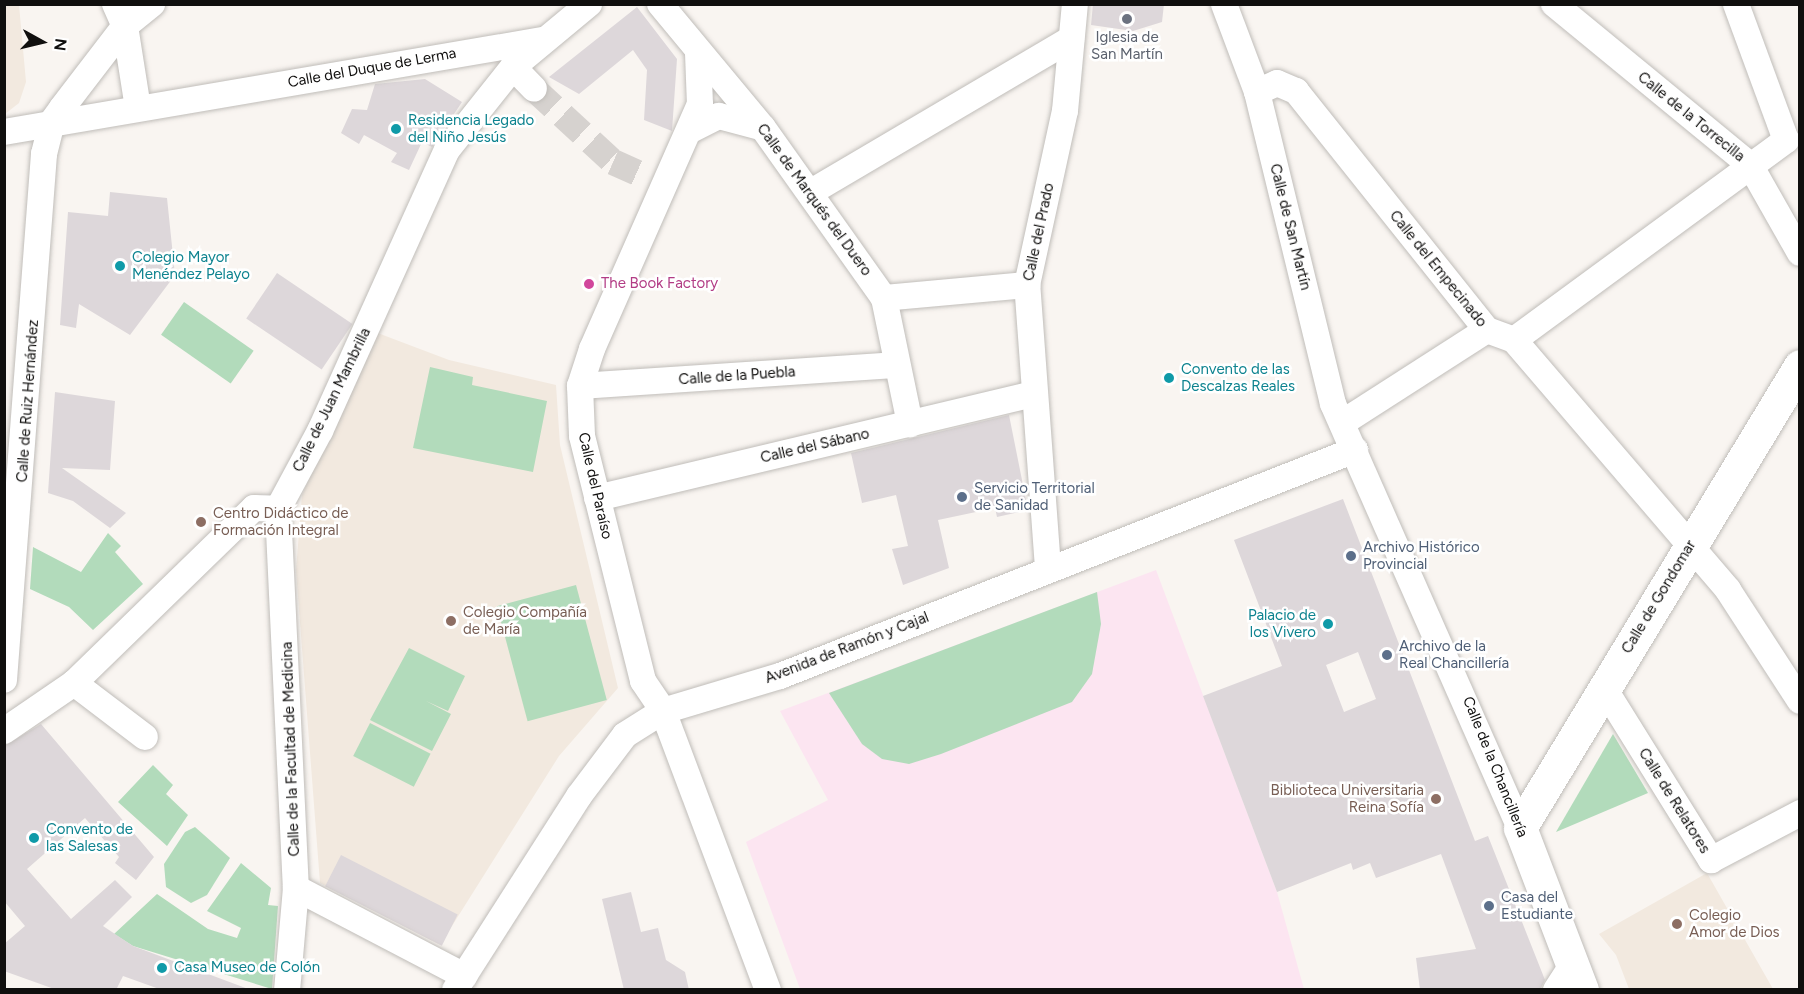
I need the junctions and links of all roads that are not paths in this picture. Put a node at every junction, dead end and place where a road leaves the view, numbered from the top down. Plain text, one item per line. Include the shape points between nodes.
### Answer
1 (152, 4) edge
2 (589, 4) edge
3 (660, 4) edge
4 (1075, 4) edge
5 (1224, 4) edge
6 (1554, 4) edge
7 (1736, 4) edge
8 (120, 15) edge
9 (1071, 39) junction
10 (543, 40) junction
11 (698, 53) junction
12 (513, 67) junction
13 (84, 82) junction
14 (534, 89) tunnel mouth
15 (1257, 92) junction
16 (138, 108) junction
17 (91, 115) junction
18 (52, 122) junction
19 (763, 128) junction
20 (691, 130) junction
21 (4, 132) edge
22 (1750, 165) junction
23 (812, 192) junction
24 (1800, 253) edge
25 (1027, 285) junction
26 (884, 298) junction
27 (1487, 330) junction
28 (1514, 340) junction
29 (894, 365) junction
30 (1800, 366) edge
31 (580, 386) junction
32 (1033, 394) junction
33 (1342, 423) junction
34 (910, 424) junction
35 (1355, 450) junction
36 (597, 498) junction
37 (278, 508) junction
38 (1690, 547) junction
39 (1048, 568) junction
40 (4, 680) edge
41 (74, 683) junction
42 (1604, 688) junction
43 (1800, 701) edge
44 (663, 711) junction
45 (4, 731) edge
46 (145, 737) dead end
47 (1800, 813) edge
48 (1520, 828) junction
49 (296, 888) junction
50 (1570, 981) edge
51 (460, 983) edge
52 (287, 990) edge
53 (768, 990) edge

1 - 8 street
2 - 10 street, Calle de Juan Mambrilla
3 - 11 street, Calle de Marqués del Duero
4 - 9 street, Calle del Prado
5 - 15 street, Calle de San Martín
6 - 22 street, Calle de la Torrecilla
7 - 22 street via 1786,140
8 - 13 street
8 - 16 street
9 - 23 street
9 - 25 street, Calle del Prado via 1065,111
10 - 12 street, Calle de Juan Mambrilla
10 - 16 street, Calle del Duque de Lerma
11 - 19 street, Calle de Marqués del Duero
11 - 20 street, Calle del Paraíso via 700,104
12 - 14 street
12 - 37 street, Calle de Juan Mambrilla via 447,150 320,431
13 - 17 street
13 - 18 street
15 - 27 street, Calle del Empecinado via 1277,83 1296,91
15 - 33 street, Calle de San Martín via 1333,404
16 - 17 street, Calle del Duque de Lerma
17 - 18 street, Calle del Duque de Lerma
18 - 21 street, Calle del Duque de Lerma
18 - 40 street, Calle de Ruiz Hernández via 44,154
19 - 20 street via 719,116
19 - 23 street, Calle de Marqués del Duero
20 - 31 street, Calle del Paraíso via 656,180
22 - 24 street, Calle de la Torrecilla
22 - 28 street
23 - 26 street, Calle de Marqués del Duero
25 - 26 street
25 - 32 street, Calle del Prado
26 - 29 street, Calle de Marqués del Duero
27 - 28 street, Calle del Empecinado
27 - 33 street
28 - 38 street, Calle del Empecinado
29 - 31 street, Calle de la Puebla
29 - 34 street, Calle de Marqués del Duero
30 - 38 main road, Calle de Gondomar
31 - 36 street, Calle del Paraíso via 582,436
32 - 34 street, Calle del Sábano
32 - 39 street, Calle del Prado
33 - 35 street, Calle de San Martín
34 - 36 street, Calle del Sábano
35 - 39 street, Avenida de Ramón y Cajal
35 - 48 street, Calle de la Chancillería
36 - 44 street, Calle del Paraíso via 643,681
37 - 41 street via 254,508
37 - 49 street, Calle de la Facultad de Medicina
38 - 42 main road, Calle de Gondomar
38 - 43 street, Calle del Empecinado via 1728,590
39 - 44 street, Avenida de Ramón y Cajal via 780,676
41 - 45 street
41 - 46 street
42 - 47 street, Calle de Relatores via 1711,860
42 - 48 main road, Calle de Gondomar
44 - 51 street, Avenida de Ramón y Cajal via 625,735 579,796
44 - 53 street, Calle del Paraíso
48 - 50 main road, Calle de la Chancillería
49 - 51 street
49 - 52 street, Calle de la Facultad de Medicina

